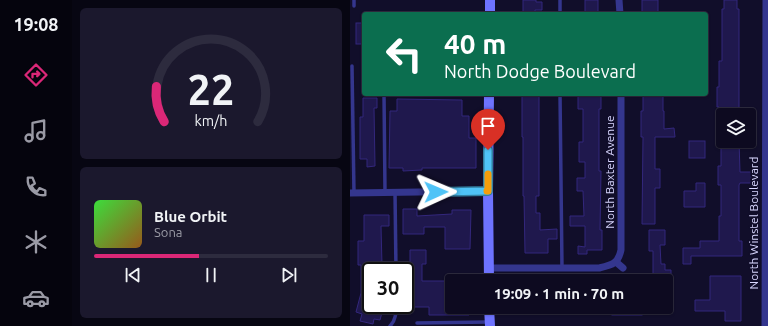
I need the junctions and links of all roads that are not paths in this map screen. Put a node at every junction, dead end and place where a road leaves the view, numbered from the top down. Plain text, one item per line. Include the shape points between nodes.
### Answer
1 (354, 0) edge
2 (490, 0) edge
3 (560, 0) edge
4 (619, 0) edge
5 (766, 0) edge
6 (354, 6) dead end
7 (490, 12) edge
8 (560, 12) edge
9 (620, 12) edge
10 (352, 66) dead end
11 (384, 96) edge
12 (489, 96) edge
13 (560, 96) edge
14 (621, 96) edge
15 (488, 191) junction
16 (385, 192) junction
17 (395, 192) junction
18 (352, 193) edge
19 (396, 262) edge
20 (616, 262) junction
21 (489, 268) junction
22 (562, 268) junction
23 (623, 268) dead end
24 (489, 274) edge
25 (396, 314) edge
26 (489, 314) edge
27 (417, 323) dead end
28 (490, 324) edge
29 (390, 326) edge
30 (765, 326) edge

1 - 6 lane
2 - 7 street
3 - 8 lane
4 - 9 street
5 - 30 street, North Winstel Boulevard
10 - 18 lane
11 - 16 lane
12 - 15 street
13 - 22 lane
14 - 20 street, North Baxter Avenue via 622,250
15 - 17 street
15 - 21 street
16 - 17 street
16 - 18 street
17 - 19 lane
20 - 22 street via 599,268
20 - 23 street
21 - 22 street
21 - 24 street
25 - 29 lane
26 - 28 street
27 - 28 lane

